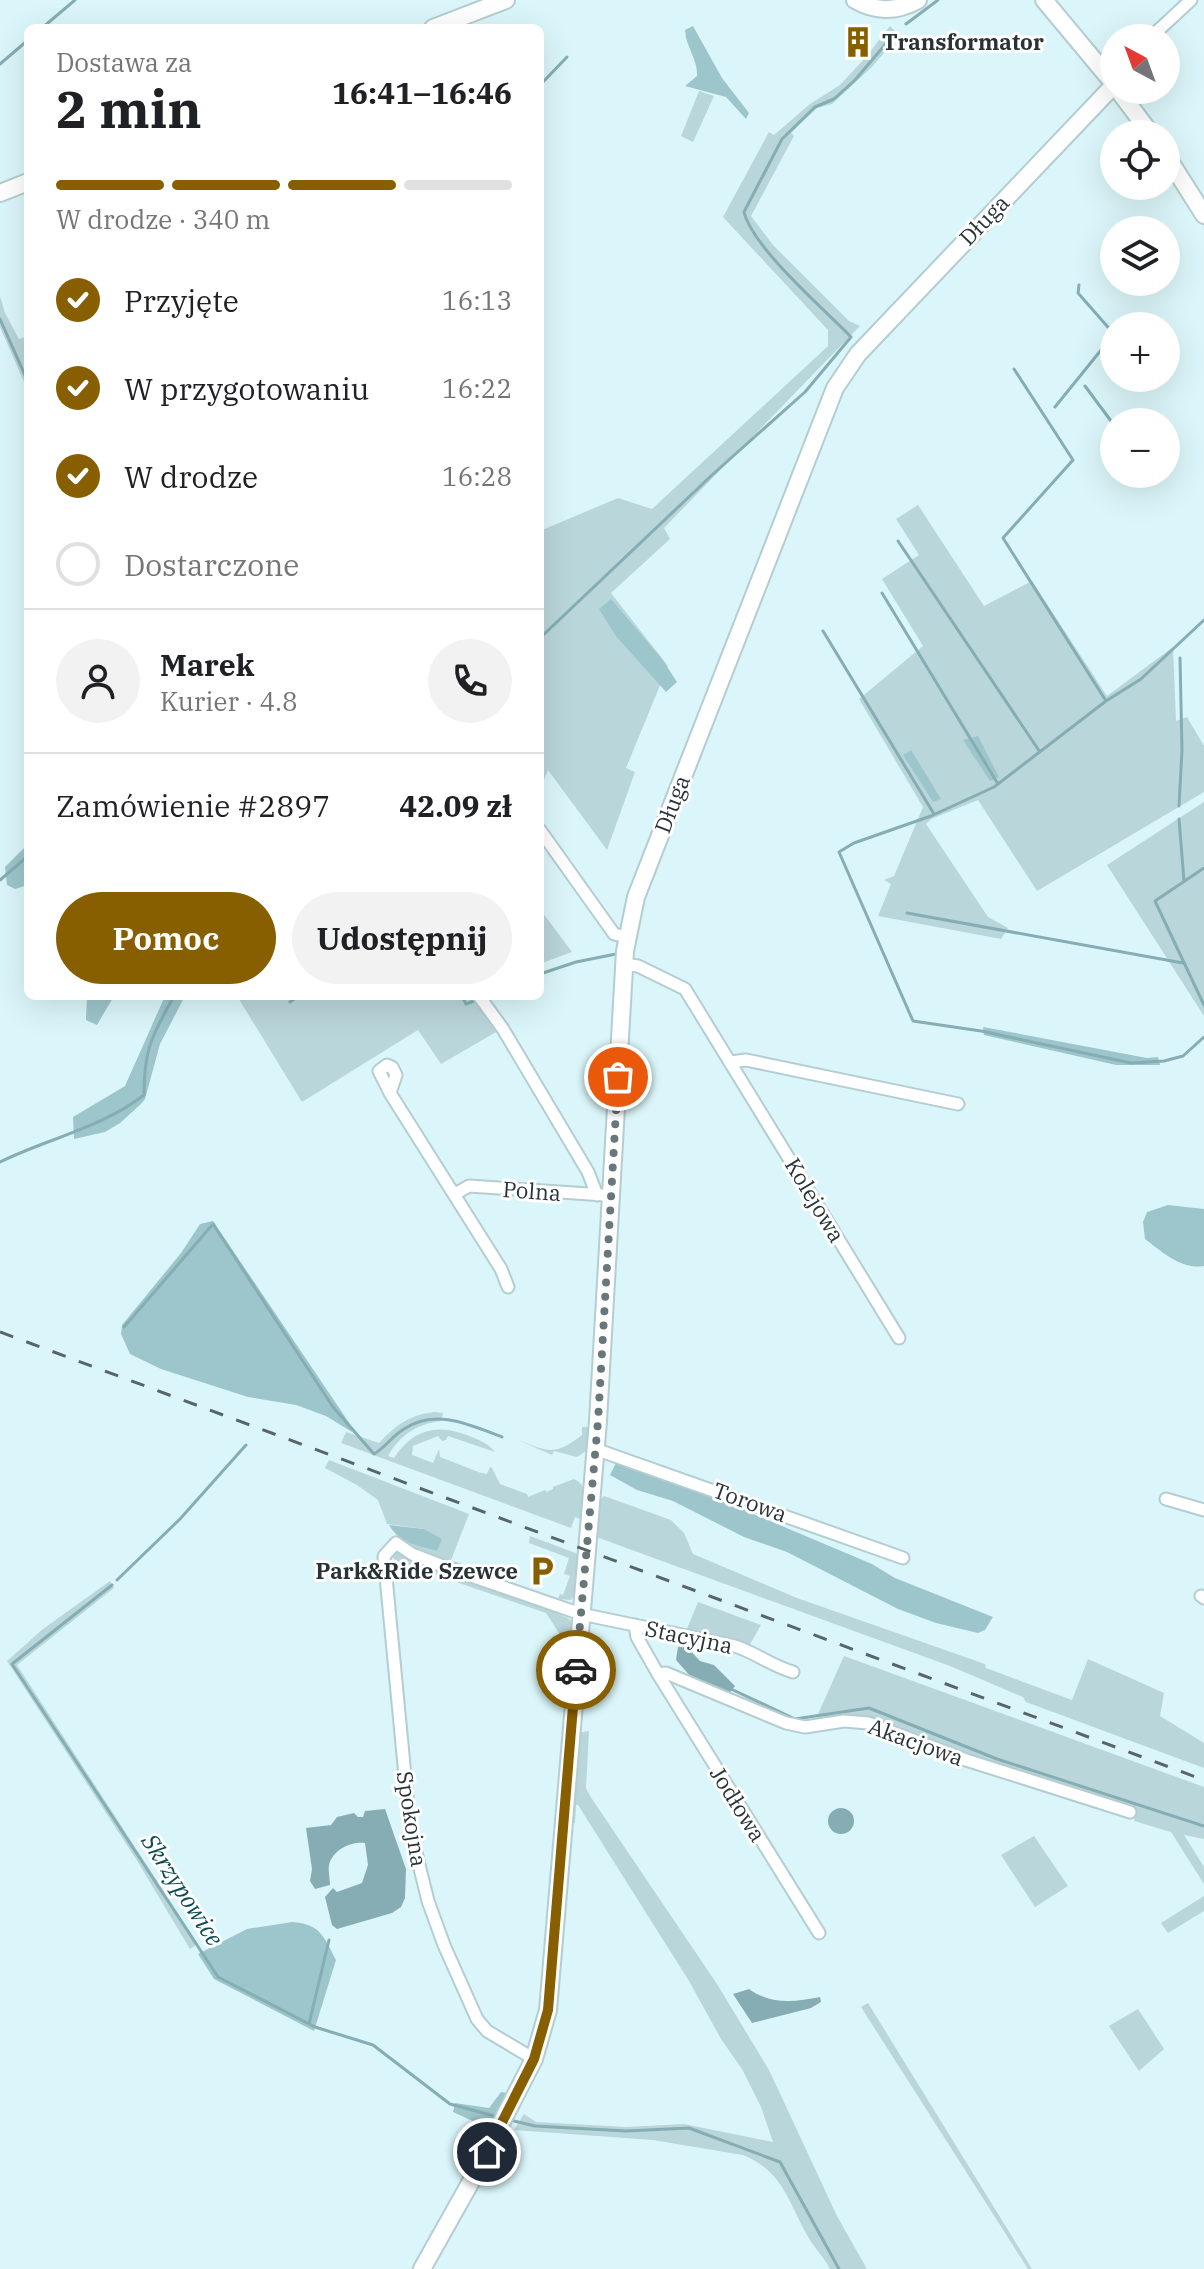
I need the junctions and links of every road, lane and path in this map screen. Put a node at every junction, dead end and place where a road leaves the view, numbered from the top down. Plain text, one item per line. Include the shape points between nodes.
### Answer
1 (506, 0) edge
2 (855, 0) edge
3 (918, 0) edge
4 (1044, 0) edge
5 (1191, 0) edge
6 (443, 24) edge
7 (1165, 24) edge
8 (1100, 66) edge
9 (1100, 97) edge
10 (1180, 177) edge
11 (24, 184) edge
12 (0, 193) edge
13 (1204, 215) edge
14 (544, 836) edge
15 (627, 937) junction
16 (624, 964) junction
17 (482, 1000) edge
18 (731, 1062) junction
19 (390, 1093) dead end
20 (958, 1104) dead end
21 (455, 1194) junction
22 (604, 1195) junction
23 (508, 1287) dead end
24 (899, 1338) dead end
25 (595, 1449) junction
26 (1166, 1499) dead end
27 (1204, 1510) edge
28 (396, 1543) joint
29 (903, 1558) dead end
30 (581, 1614) junction
31 (635, 1625) junction
32 (793, 1672) dead end
33 (658, 1674) junction
34 (1130, 1812) dead end
35 (819, 1933) dead end
36 (534, 2059) junction
37 (422, 2269) edge

1 - 6 street
2 - 3 street via 885,10
4 - 8 street
5 - 7 street
9 - 15 street, Długa via 858,354 835,388 636,897
10 - 13 street
11 - 12 street
14 - 15 street via 612,931
15 - 16 street, Długa
16 - 18 street, Kolejowa via 685,989
16 - 22 street, Długa
17 - 22 street
18 - 20 street via 746,1060
18 - 24 street, Kolejowa
19 - 21 street
21 - 22 street, Polna via 469,1186
21 - 23 street
22 - 25 street, Długa
25 - 29 street, Torowa
25 - 30 street, Długa
26 - 27 street
28 - 30 street, Stacyjna via 412,1554
28 - 36 street, Spokojna via 384,1556 403,1775 423,1883 477,2019 487,2031
30 - 31 street, Stacyjna
30 - 36 street, Długa via 551,1987
31 - 32 street, Stacyjna via 735,1646
31 - 33 street, Jodłowa
33 - 34 street, Akacjowa via 786,1723 868,1723
33 - 35 street, Jodłowa
36 - 37 street, Długa

